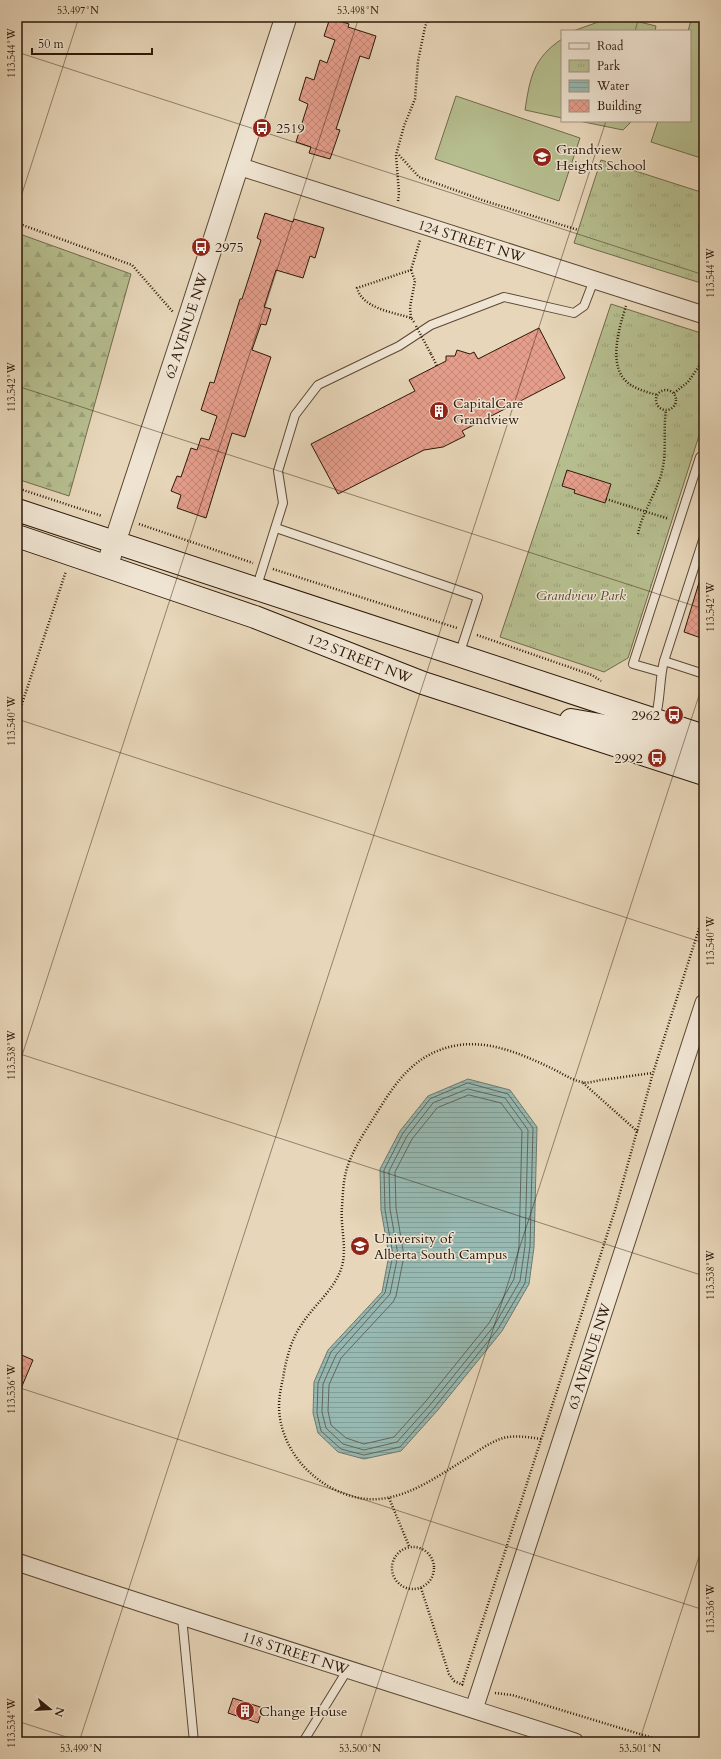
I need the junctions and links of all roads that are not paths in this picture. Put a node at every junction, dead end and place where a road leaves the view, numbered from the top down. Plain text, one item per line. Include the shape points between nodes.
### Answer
1 (286, 17) edge
2 (238, 166) junction
3 (594, 280) junction
4 (704, 315) edge
5 (704, 459) edge
6 (17, 510) edge
7 (276, 528) junction
8 (17, 536) edge
9 (704, 537) edge
10 (115, 542) junction
11 (107, 566) junction
12 (256, 589) junction
13 (458, 656) junction
14 (664, 661) junction
15 (661, 672) junction
16 (704, 674) edge
17 (502, 709) junction
18 (655, 720) junction
19 (704, 736) edge
20 (704, 754) edge
21 (704, 774) edge
22 (704, 1003) edge
23 (17, 1562) edge
24 (182, 1617) junction
25 (349, 1668) junction
26 (474, 1709) junction
27 (194, 1742) edge
28 (303, 1742) edge
29 (575, 1742) edge

1 - 2 street, 62 AVENUE NW
2 - 3 street, 124 STREET NW
2 - 10 street, 62 AVENUE NW
3 - 4 street, 124 STREET NW
3 - 7 lane via 584,306 574,313 504,297 431,325 399,346 318,385 294,415 278,471 283,502
5 - 15 lane via 700,457 633,664
6 - 10 main road
7 - 12 lane
7 - 13 lane via 478,596
8 - 11 main road, 122 STREET NW
9 - 14 lane
10 - 11 street, 62 AVENUE NW
10 - 12 main road
11 - 17 main road, 122 STREET NW via 248,614 423,683
12 - 13 main road
13 - 18 main road
14 - 15 lane
14 - 16 lane
15 - 18 lane
17 - 20 main road via 612,727
17 - 21 main road, 122 STREET NW
18 - 19 main road
22 - 26 street, 63 AVENUE NW
23 - 24 street, 118 STREET NW
24 - 25 street, 118 STREET NW
24 - 27 lane
25 - 26 street, 118 STREET NW
25 - 28 lane
26 - 29 street, 118 STREET NW

